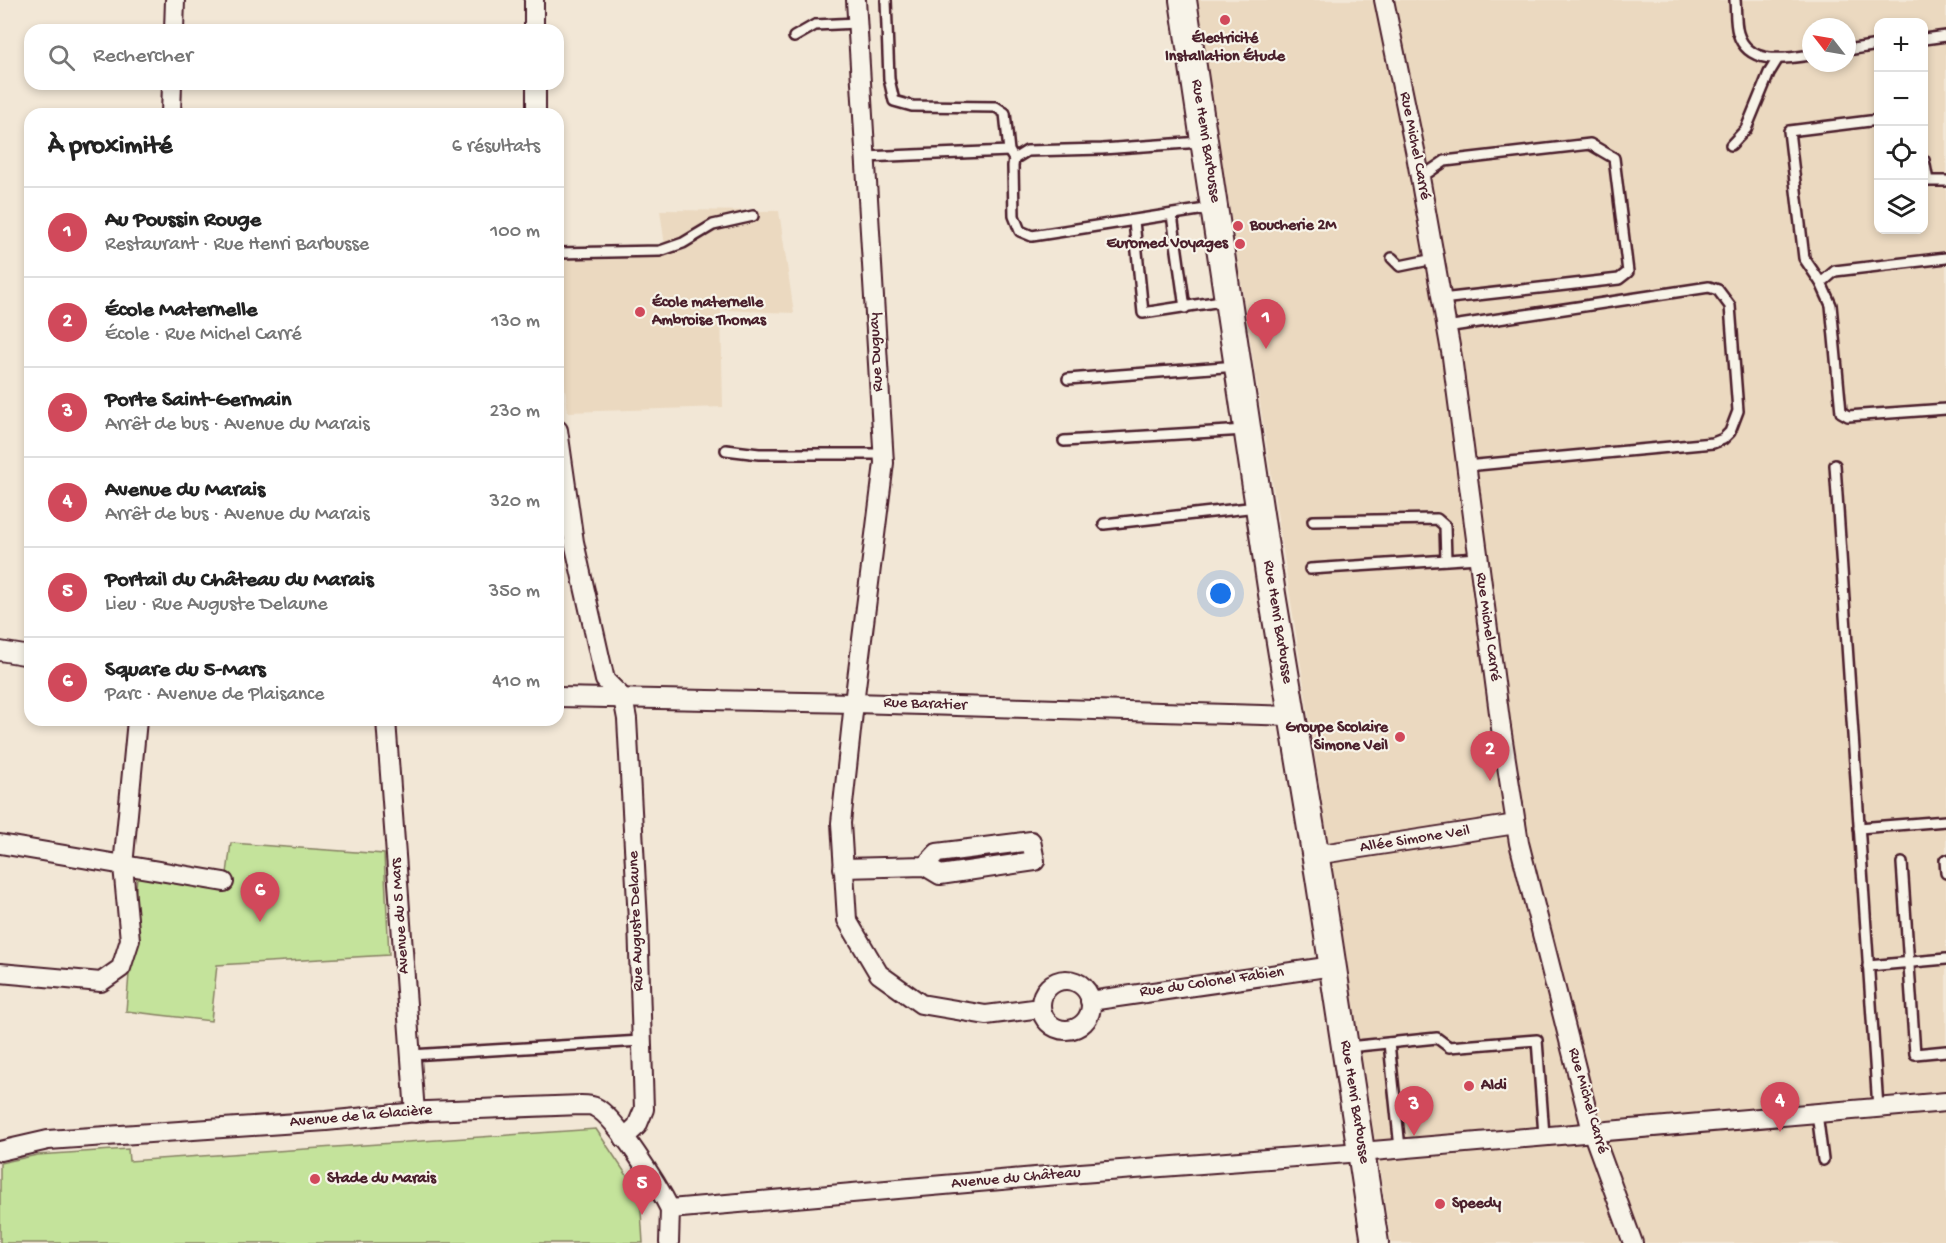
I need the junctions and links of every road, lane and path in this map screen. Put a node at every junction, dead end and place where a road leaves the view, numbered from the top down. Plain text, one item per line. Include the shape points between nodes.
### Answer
1 (175, 0) edge
2 (534, 0) edge
3 (856, 0) edge
4 (886, 0) edge
5 (1183, 0) edge
6 (1384, 0) edge
7 (1735, 0) edge
8 (857, 23) junction
9 (174, 24) edge
10 (534, 24) edge
11 (1946, 36) edge
12 (794, 37) dead end
13 (1928, 38) edge
14 (1874, 46) edge
15 (1856, 49) edge
16 (1802, 56) edge
17 (1777, 60) junction
18 (172, 90) edge
19 (536, 90) edge
20 (171, 108) edge
21 (536, 108) edge
22 (1874, 120) edge
23 (1205, 142) junction
24 (1731, 145) dead end
25 (1011, 155) junction
26 (866, 157) junction
27 (1420, 178) junction
28 (1928, 180) edge
29 (1946, 181) edge
30 (1215, 207) junction
31 (1172, 215) junction
32 (753, 216) dead end
33 (1134, 221) junction
34 (564, 253) edge
35 (1392, 258) dead end
36 (1946, 258) edge
37 (1434, 259) junction
38 (1821, 283) junction
39 (1441, 299) junction
40 (1228, 300) junction
41 (1185, 308) junction
42 (1446, 327) junction
43 (1238, 366) junction
44 (1068, 379) dead end
45 (1946, 409) edge
46 (1247, 430) junction
47 (1064, 441) dead end
48 (726, 450) dead end
49 (884, 454) junction
50 (1835, 465) dead end
51 (1466, 466) junction
52 (1259, 507) junction
53 (564, 516) edge
54 (1313, 521) dead end
55 (1104, 524) dead end
56 (566, 542) edge
57 (1478, 558) junction
58 (1446, 560) junction
59 (1310, 569) dead end
60 (0, 651) edge
61 (24, 655) edge
62 (564, 697) edge
63 (623, 698) junction
64 (854, 703) junction
65 (1292, 716) junction
66 (136, 726) edge
67 (386, 726) edge
68 (1946, 821) edge
69 (1516, 824) junction
70 (1859, 828) junction
71 (0, 844) edge
72 (1315, 855) junction
73 (1945, 860) edge
74 (1902, 863) dead end
75 (123, 866) junction
76 (925, 866) junction
77 (843, 868) junction
78 (1946, 873) edge
79 (224, 882) dead end
80 (1946, 959) edge
81 (1908, 962) junction
82 (1333, 966) junction
83 (1869, 966) junction
84 (0, 973) edge
85 (1090, 1001) junction
86 (1041, 1008) junction
87 (642, 1041) junction
88 (1389, 1043) junction
89 (1345, 1047) junction
90 (1946, 1051) edge
91 (411, 1055) junction
92 (1946, 1102) edge
93 (1878, 1108) junction
94 (415, 1113) junction
95 (1817, 1113) junction
96 (1592, 1131) junction
97 (1545, 1135) junction
98 (624, 1138) junction
99 (1400, 1148) junction
100 (0, 1151) edge
101 (1361, 1152) junction
102 (1823, 1160) dead end
103 (670, 1209) junction
104 (669, 1243) edge
105 (1375, 1243) edge
106 (1633, 1243) edge

1 - 9 street
2 - 10 street
3 - 8 street, Rue Duguay
4 - 25 lane via 889,79 894,101 912,106 996,107 1005,113
5 - 23 street, Rue Henri Barbusse
6 - 27 street, Rue Michel Carré
7 - 17 lane via 1738,32 1743,42 1754,52
8 - 12 lane via 815,25
8 - 26 street, Rue Duguay
11 - 13 lane
14 - 15 lane
16 - 17 lane
17 - 24 lane via 1746,129
18 - 20 street
19 - 21 street
22 - 38 lane via 1789,131 1804,258
23 - 25 lane
23 - 30 street, Rue Henri Barbusse
25 - 26 lane
25 - 33 lane via 1014,216 1020,231 1032,236
26 - 49 street, Rue Duguay
27 - 37 street, Rue Michel Carré
27 - 39 lane via 1445,160 1590,144 1614,158 1628,272 1619,279
28 - 29 lane
30 - 31 lane
30 - 40 street, Rue Henri Barbusse
31 - 33 lane
31 - 41 lane
32 - 34 lane via 713,225 660,251
33 - 41 lane via 1143,313
35 - 37 lane via 1400,266
36 - 38 lane via 1835,271
37 - 39 street, Rue Michel Carré
38 - 45 lane via 1831,305 1841,412 1848,416
39 - 42 street, Rue Michel Carré
40 - 41 lane
40 - 43 street, Rue Henri Barbusse
42 - 51 street, Rue Michel Carré
42 - 51 lane via 1708,287 1718,290 1730,306 1738,411 1723,439
43 - 44 lane
43 - 46 street, Rue Henri Barbusse
46 - 47 lane
46 - 52 street, Rue Henri Barbusse
48 - 49 lane via 759,454
49 - 64 street, Rue Duguay
50 - 70 lane
51 - 57 street, Rue Michel Carré
52 - 55 lane
52 - 65 street, Rue Henri Barbusse
53 - 56 street
54 - 58 lane via 1437,519 1445,526
56 - 63 street via 605,680
57 - 58 lane
57 - 69 street, Rue Michel Carré
58 - 59 lane
60 - 61 street
62 - 63 street, Rue Baratier
63 - 64 street, Rue Baratier
63 - 87 street, Rue Auguste Delaune
64 - 65 street, Rue Baratier
64 - 77 street via 841,823
65 - 72 street, Rue Henri Barbusse
66 - 75 street
67 - 91 street, Avenue du 5 Mars
68 - 70 lane
69 - 72 street, Allée Simone Veil
69 - 96 street, Rue Michel Carré
70 - 83 lane
71 - 75 street
72 - 82 street, Rue Henri Barbusse
73 - 78 lane
74 - 81 lane
75 - 79 street
75 - 84 street via 130,940 121,968 101,982
76 - 76 street via 938,853 1031,841 1035,861 940,875
76 - 77 street
77 - 86 street via 847,921 879,974 921,1005 986,1015
80 - 81 lane
81 - 83 lane
81 - 90 lane via 1915,1054
82 - 85 street, Rue du Colonel Fabien
82 - 89 street, Rue Henri Barbusse
83 - 93 lane
85 - 86 street via 1078,983 1064,980 1044,992
85 - 86 street via 1085,1020 1068,1029 1048,1022
87 - 91 lane
87 - 98 street, Rue Auguste Delaune via 644,1109 637,1126
88 - 89 lane
88 - 97 lane via 1437,1038 1449,1047 1537,1040
88 - 99 lane
89 - 101 street, Rue Henri Barbusse
91 - 94 street, Avenue du 5 Mars
92 - 93 street, Avenue du Château
93 - 95 street, Avenue du Château
94 - 98 street, Avenue de la Glacière via 581,1105 595,1107
94 - 100 street, Avenue de la Glacière via 48,1140
95 - 96 street, Avenue du Château
95 - 102 lane
96 - 97 street, Avenue du Château
96 - 106 street, Rue Michel Carré
97 - 99 street, Avenue du Château
98 - 103 street, Avenue de la Glacière
99 - 101 street, Avenue du Château
101 - 103 street, Avenue du Château
101 - 105 street, Rue Henri Barbusse
103 - 104 street

